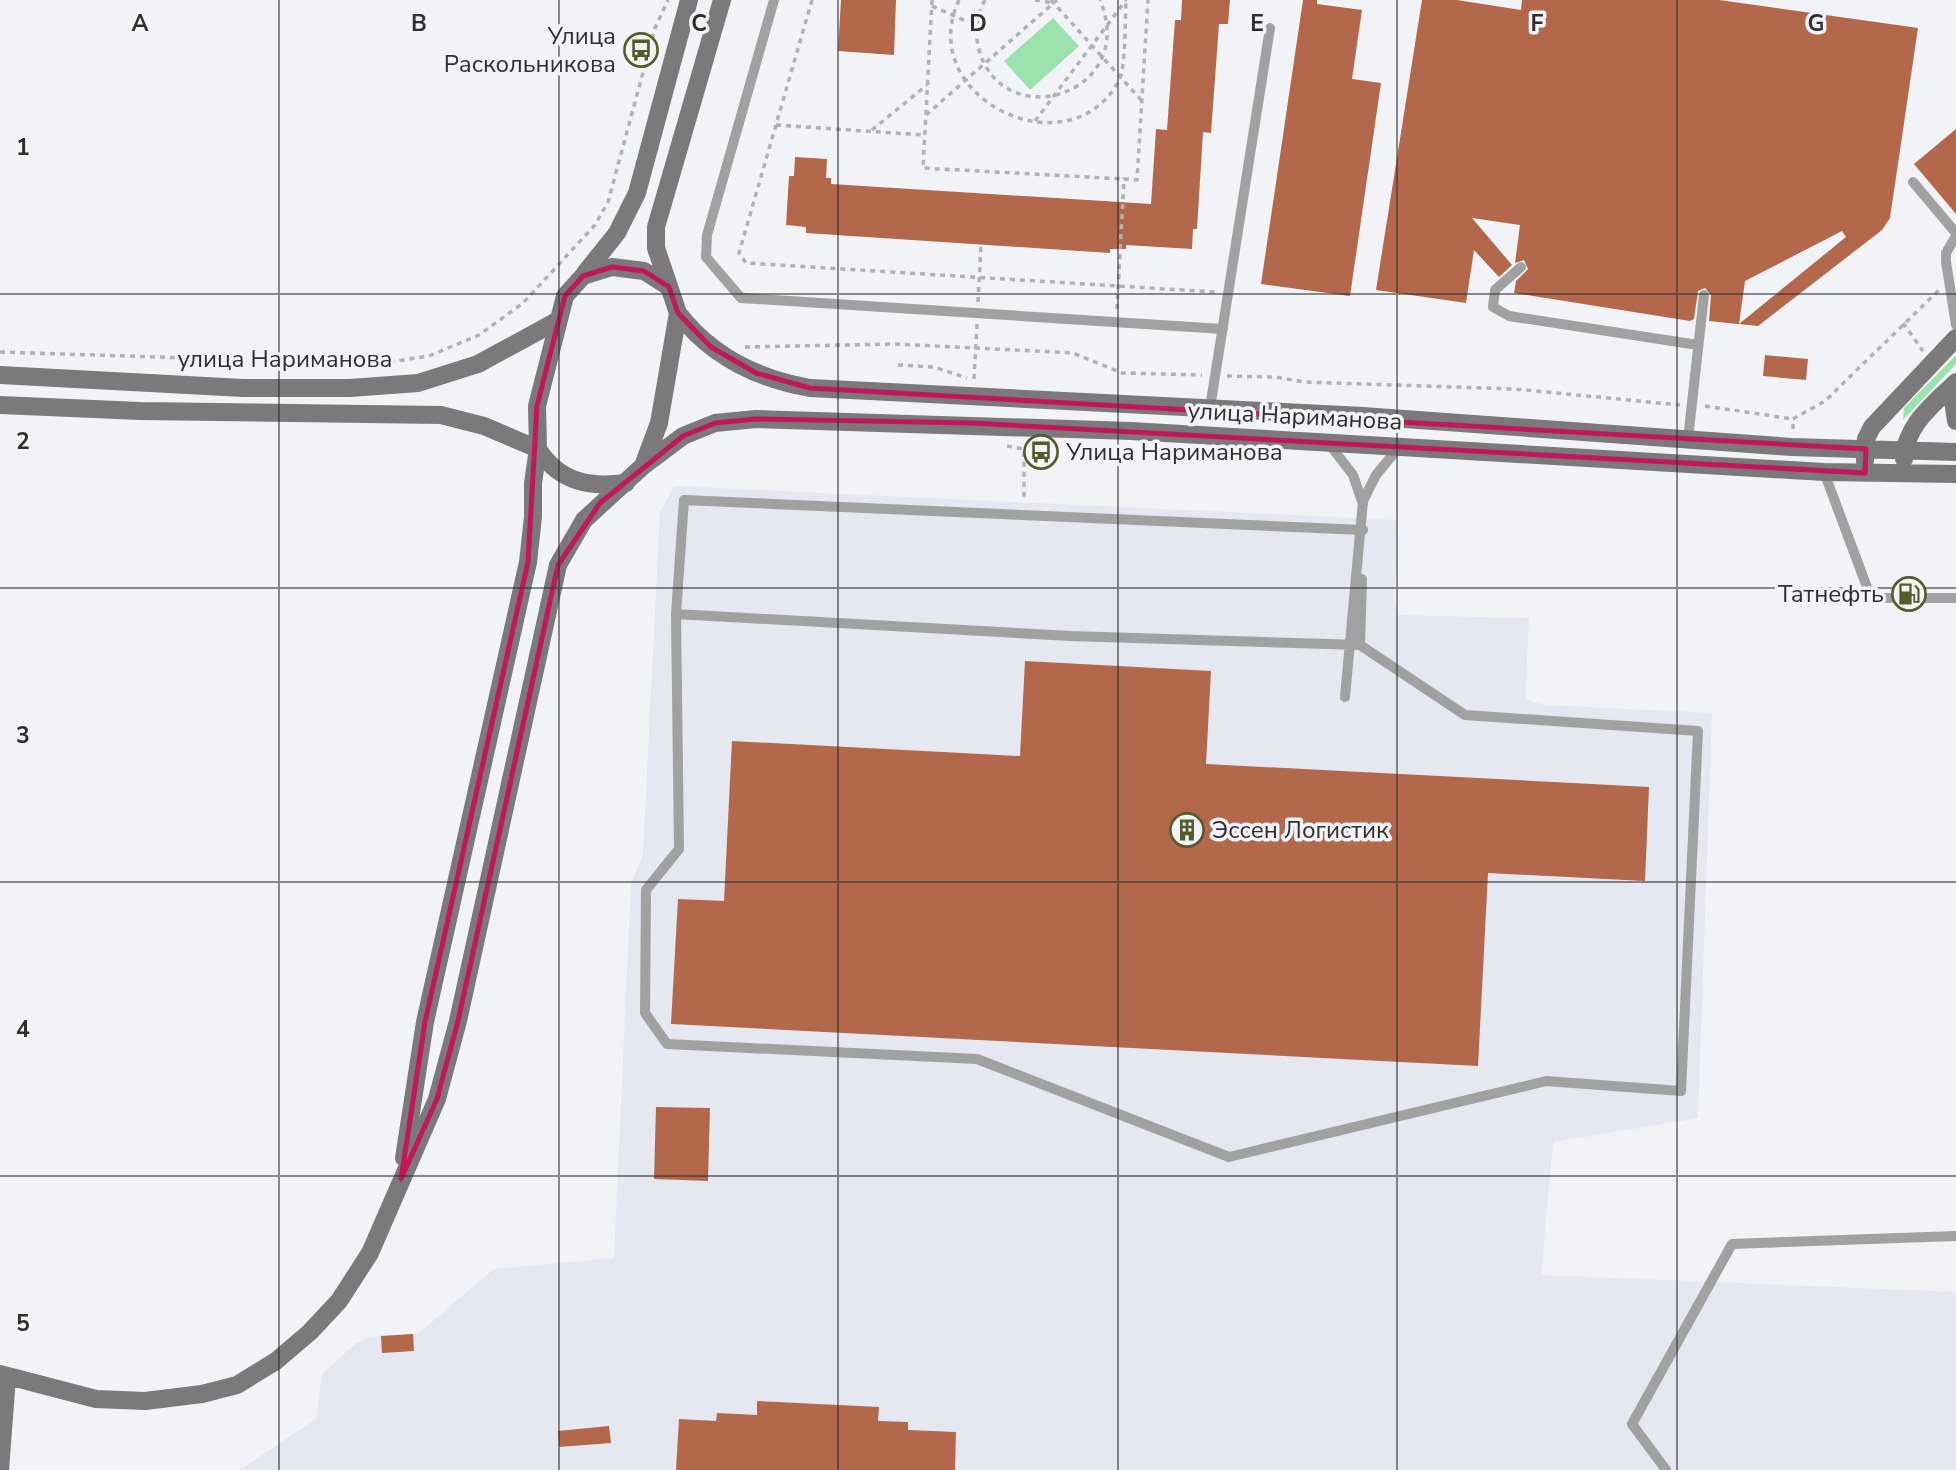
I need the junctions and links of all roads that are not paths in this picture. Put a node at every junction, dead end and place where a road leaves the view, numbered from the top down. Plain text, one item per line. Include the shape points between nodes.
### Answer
1 (689, 0) edge
2 (722, 0) edge
3 (774, 0) edge
4 (1270, 28) dead end
5 (1913, 182) dead end
6 (1956, 235) edge
7 (1521, 267) dead end
8 (583, 276) junction
9 (669, 287) junction
10 (1704, 295) dead end
11 (678, 313) junction
12 (557, 321) junction
13 (1956, 325) edge
14 (1223, 329) junction
15 (1956, 338) edge
16 (1698, 345) junction
17 (0, 375) edge
18 (1956, 382) edge
19 (1956, 391) edge
20 (0, 405) edge
21 (1210, 408) junction
22 (1956, 422) edge
23 (1688, 439) junction
24 (1330, 445) junction
25 (1400, 447) junction
26 (538, 449) junction
27 (1866, 449) junction
28 (1904, 450) junction
29 (1956, 452) edge
30 (643, 466) junction
31 (1824, 472) junction
32 (1865, 473) junction
33 (1904, 473) junction
34 (1956, 474) edge
35 (626, 482) junction
36 (1363, 501) junction
37 (1363, 530) junction
38 (1956, 598) edge
39 (676, 614) junction
40 (1360, 645) junction
41 (1345, 697) dead end
42 (401, 1179) junction
43 (1956, 1236) edge
44 (4, 1376) edge
45 (0, 1461) edge
46 (1666, 1470) edge

1 - 8 main road via 637,193 617,233
2 - 9 main road via 656,228 656,248
3 - 14 lane via 707,235 706,257 741,298
4 - 14 lane
5 - 6 lane
6 - 13 lane via 1946,253
7 - 16 lane via 1495,290 1493,307 1510,316
8 - 9 main road via 629,267
8 - 12 main road via 565,296
9 - 11 main road
10 - 16 lane
11 - 21 main road, улица Нариманова via 692,332 731,361 785,384
11 - 30 main road via 662,410
12 - 17 main road, улица Нариманова via 478,364 418,383 243,388
12 - 26 main road via 537,406
14 - 21 lane
15 - 27 main road via 1872,427
16 - 23 lane
18 - 28 main road via 1912,428
19 - 22 main road
20 - 26 main road via 441,415 484,426
21 - 23 main road, улица Нариманова
23 - 27 main road, улица Нариманова
24 - 25 main road, улица Нариманова
24 - 30 main road, улица Нариманова via 985,424 756,419 715,423 682,436
24 - 36 lane via 1353,475
25 - 31 main road, улица Нариманова
25 - 36 lane via 1376,475
26 - 35 main road via 555,469 578,483
26 - 42 main road via 528,562 425,1022
27 - 28 main road, улица Нариманова
27 - 32 main road
28 - 29 main road, улица Нариманова
28 - 33 main road
30 - 35 main road
31 - 32 main road, улица Нариманова
31 - 38 lane via 1871,598
32 - 33 main road, улица Нариманова
33 - 34 main road, улица Нариманова
35 - 42 main road via 584,520 558,565 458,1021 437,1099
36 - 37 lane
36 - 41 lane
37 - 39 lane via 684,500
37 - 40 lane
39 - 40 lane via 1070,636
39 - 40 lane via 679,849 646,890 645,1013 667,1044 977,1059 1229,1157 1546,1081 1681,1091 1698,730 1465,715
42 - 44 main road via 370,1253 338,1301 276,1361 237,1385 145,1401 96,1399
43 - 46 lane via 1732,1244 1632,1424
44 - 45 main road

